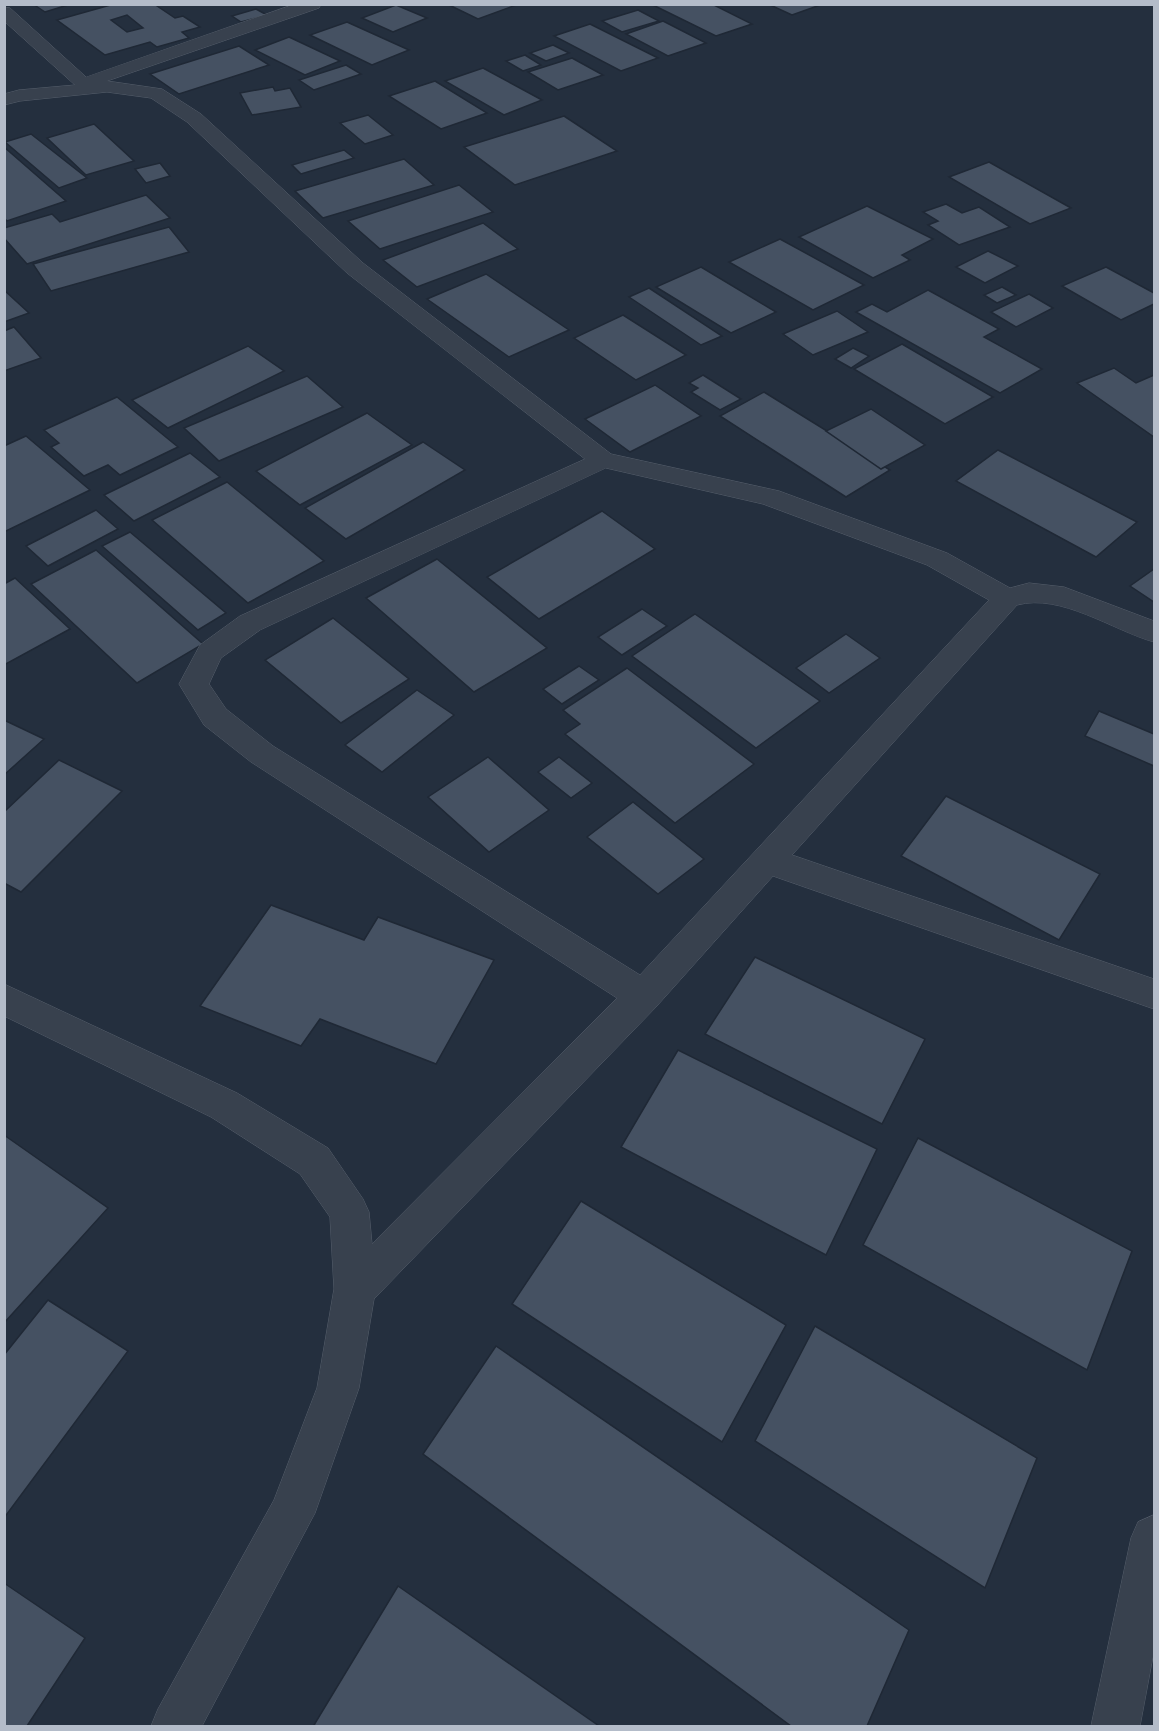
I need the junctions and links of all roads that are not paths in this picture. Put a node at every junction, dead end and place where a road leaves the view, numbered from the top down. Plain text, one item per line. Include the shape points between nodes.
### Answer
1 (313, 4) edge
2 (4, 12) edge
3 (93, 86) junction
4 (4, 100) edge
5 (603, 460) junction
6 (1006, 598) junction
7 (1155, 632) edge
8 (766, 860) junction
9 (1155, 994) edge
10 (643, 996) junction
11 (4, 999) edge
12 (355, 1289) junction
13 (1155, 1538) edge
14 (175, 1726) edge
15 (1115, 1726) edge

1 - 3 street
2 - 3 street
3 - 4 street
3 - 5 street via 156,93 194,118 355,268
5 - 6 street via 770,498 937,559
5 - 10 street via 250,623 210,652 194,684 215,717 262,754
6 - 7 street via 1029,592 1064,596
6 - 8 street
8 - 9 street
8 - 10 street
10 - 12 street
11 - 12 street via 224,1105 314,1161 349,1212
12 - 14 street via 338,1388 292,1513
13 - 15 street

